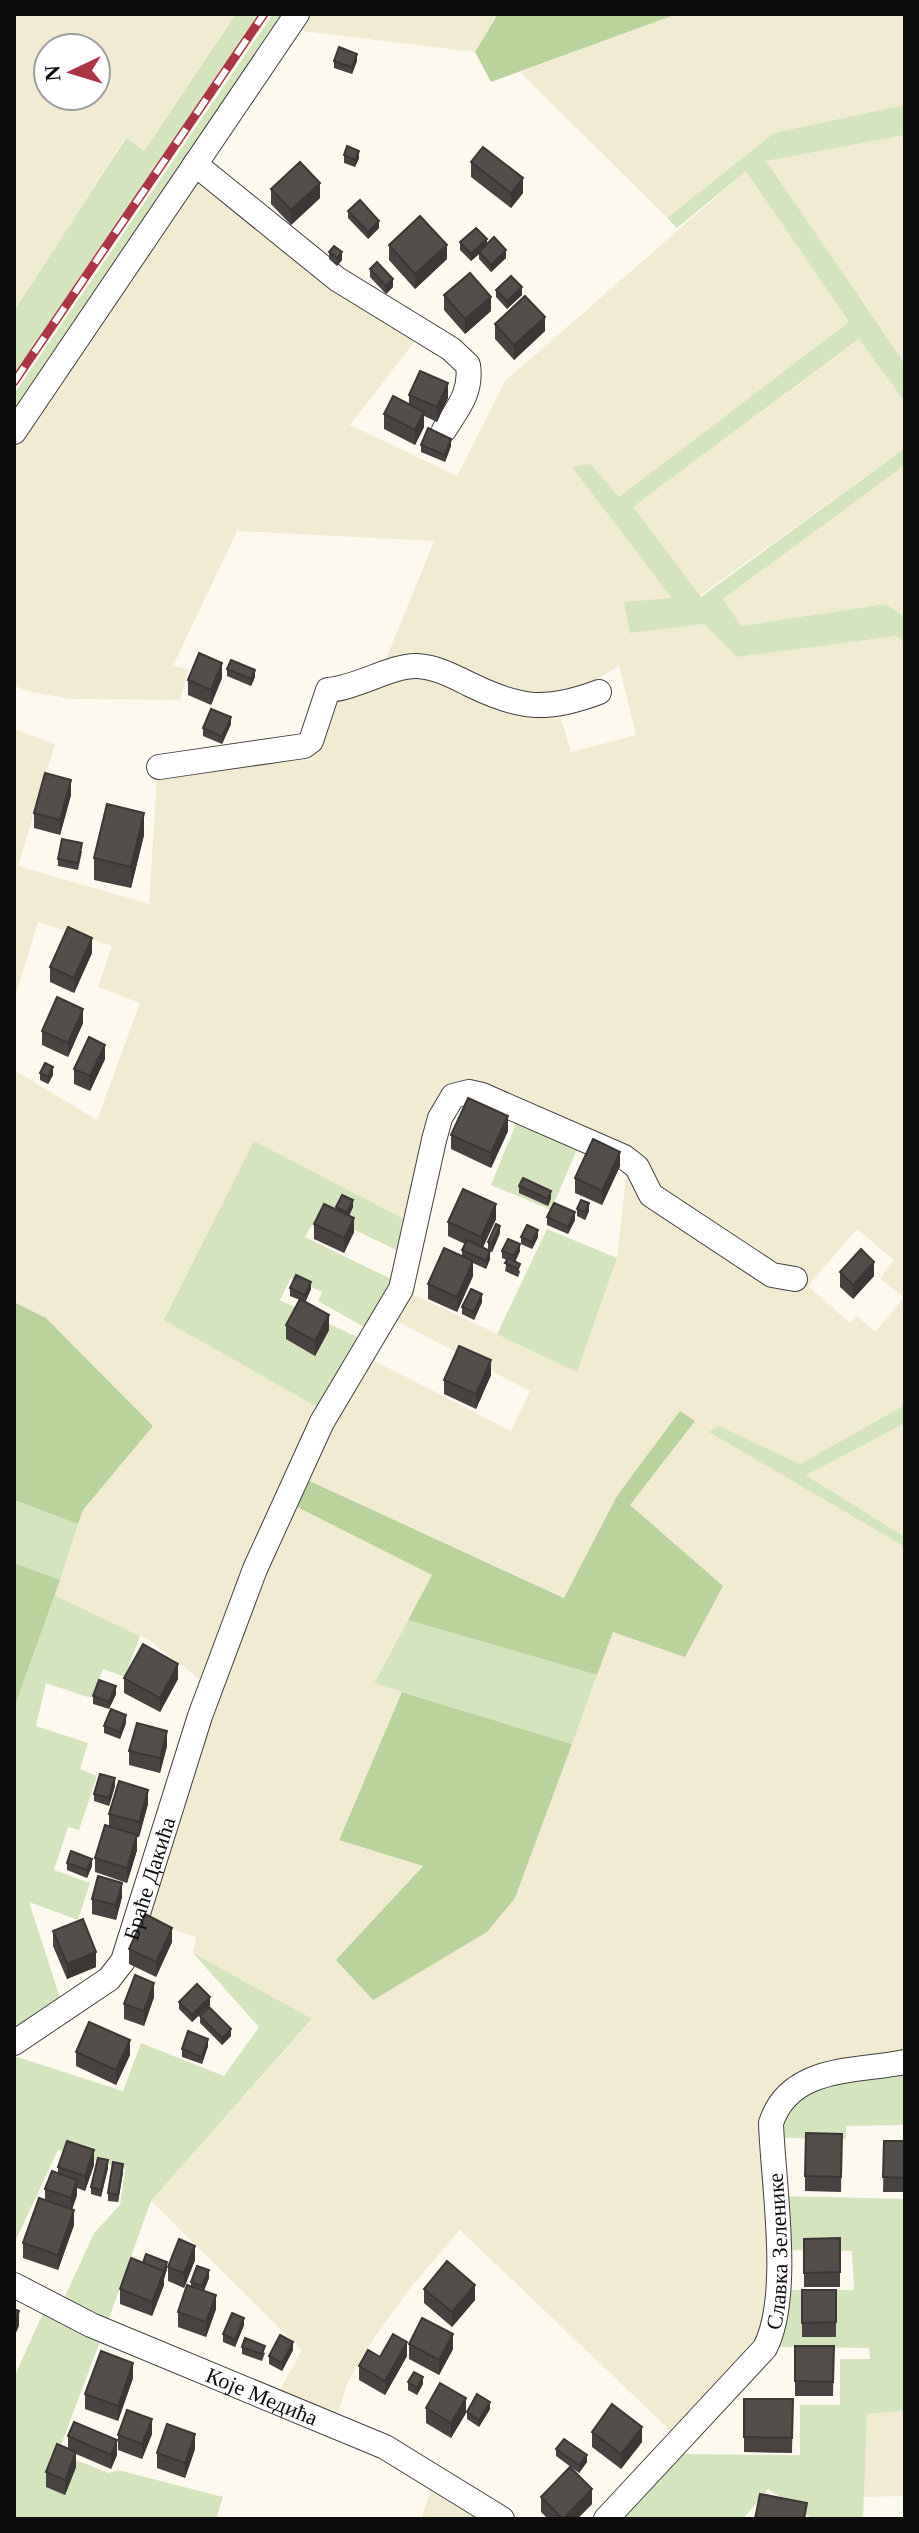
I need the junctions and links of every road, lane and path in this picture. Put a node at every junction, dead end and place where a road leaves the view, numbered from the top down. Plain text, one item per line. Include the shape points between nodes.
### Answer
1 (297, 14) edge
2 (195, 164) junction
3 (444, 430) dead end
4 (14, 432) edge
5 (599, 692) dead end
6 (159, 767) dead end
7 (795, 1279) dead end
8 (14, 2043) edge
9 (905, 2062) edge
10 (14, 2285) edge
11 (502, 2519) edge
12 (606, 2519) edge

1 - 2 street
2 - 3 street via 337,279 451,349 468,365 471,381 466,396
2 - 4 street
5 - 6 street via 569,704 515,704 447,673 414,666 328,690 311,741 304,746
7 - 8 street, Браће Дакића via 772,1275 651,1195 637,1167 624,1157 482,1095 453,1096 434,1140 401,1289 307,1451 255,1569 123,1961 109,1979
9 - 12 street, Славка Зеленике via 811,2079 776,2110 771,2123 778,2269 773,2332 765,2348
10 - 11 street, Које Медића via 91,2325 385,2447

